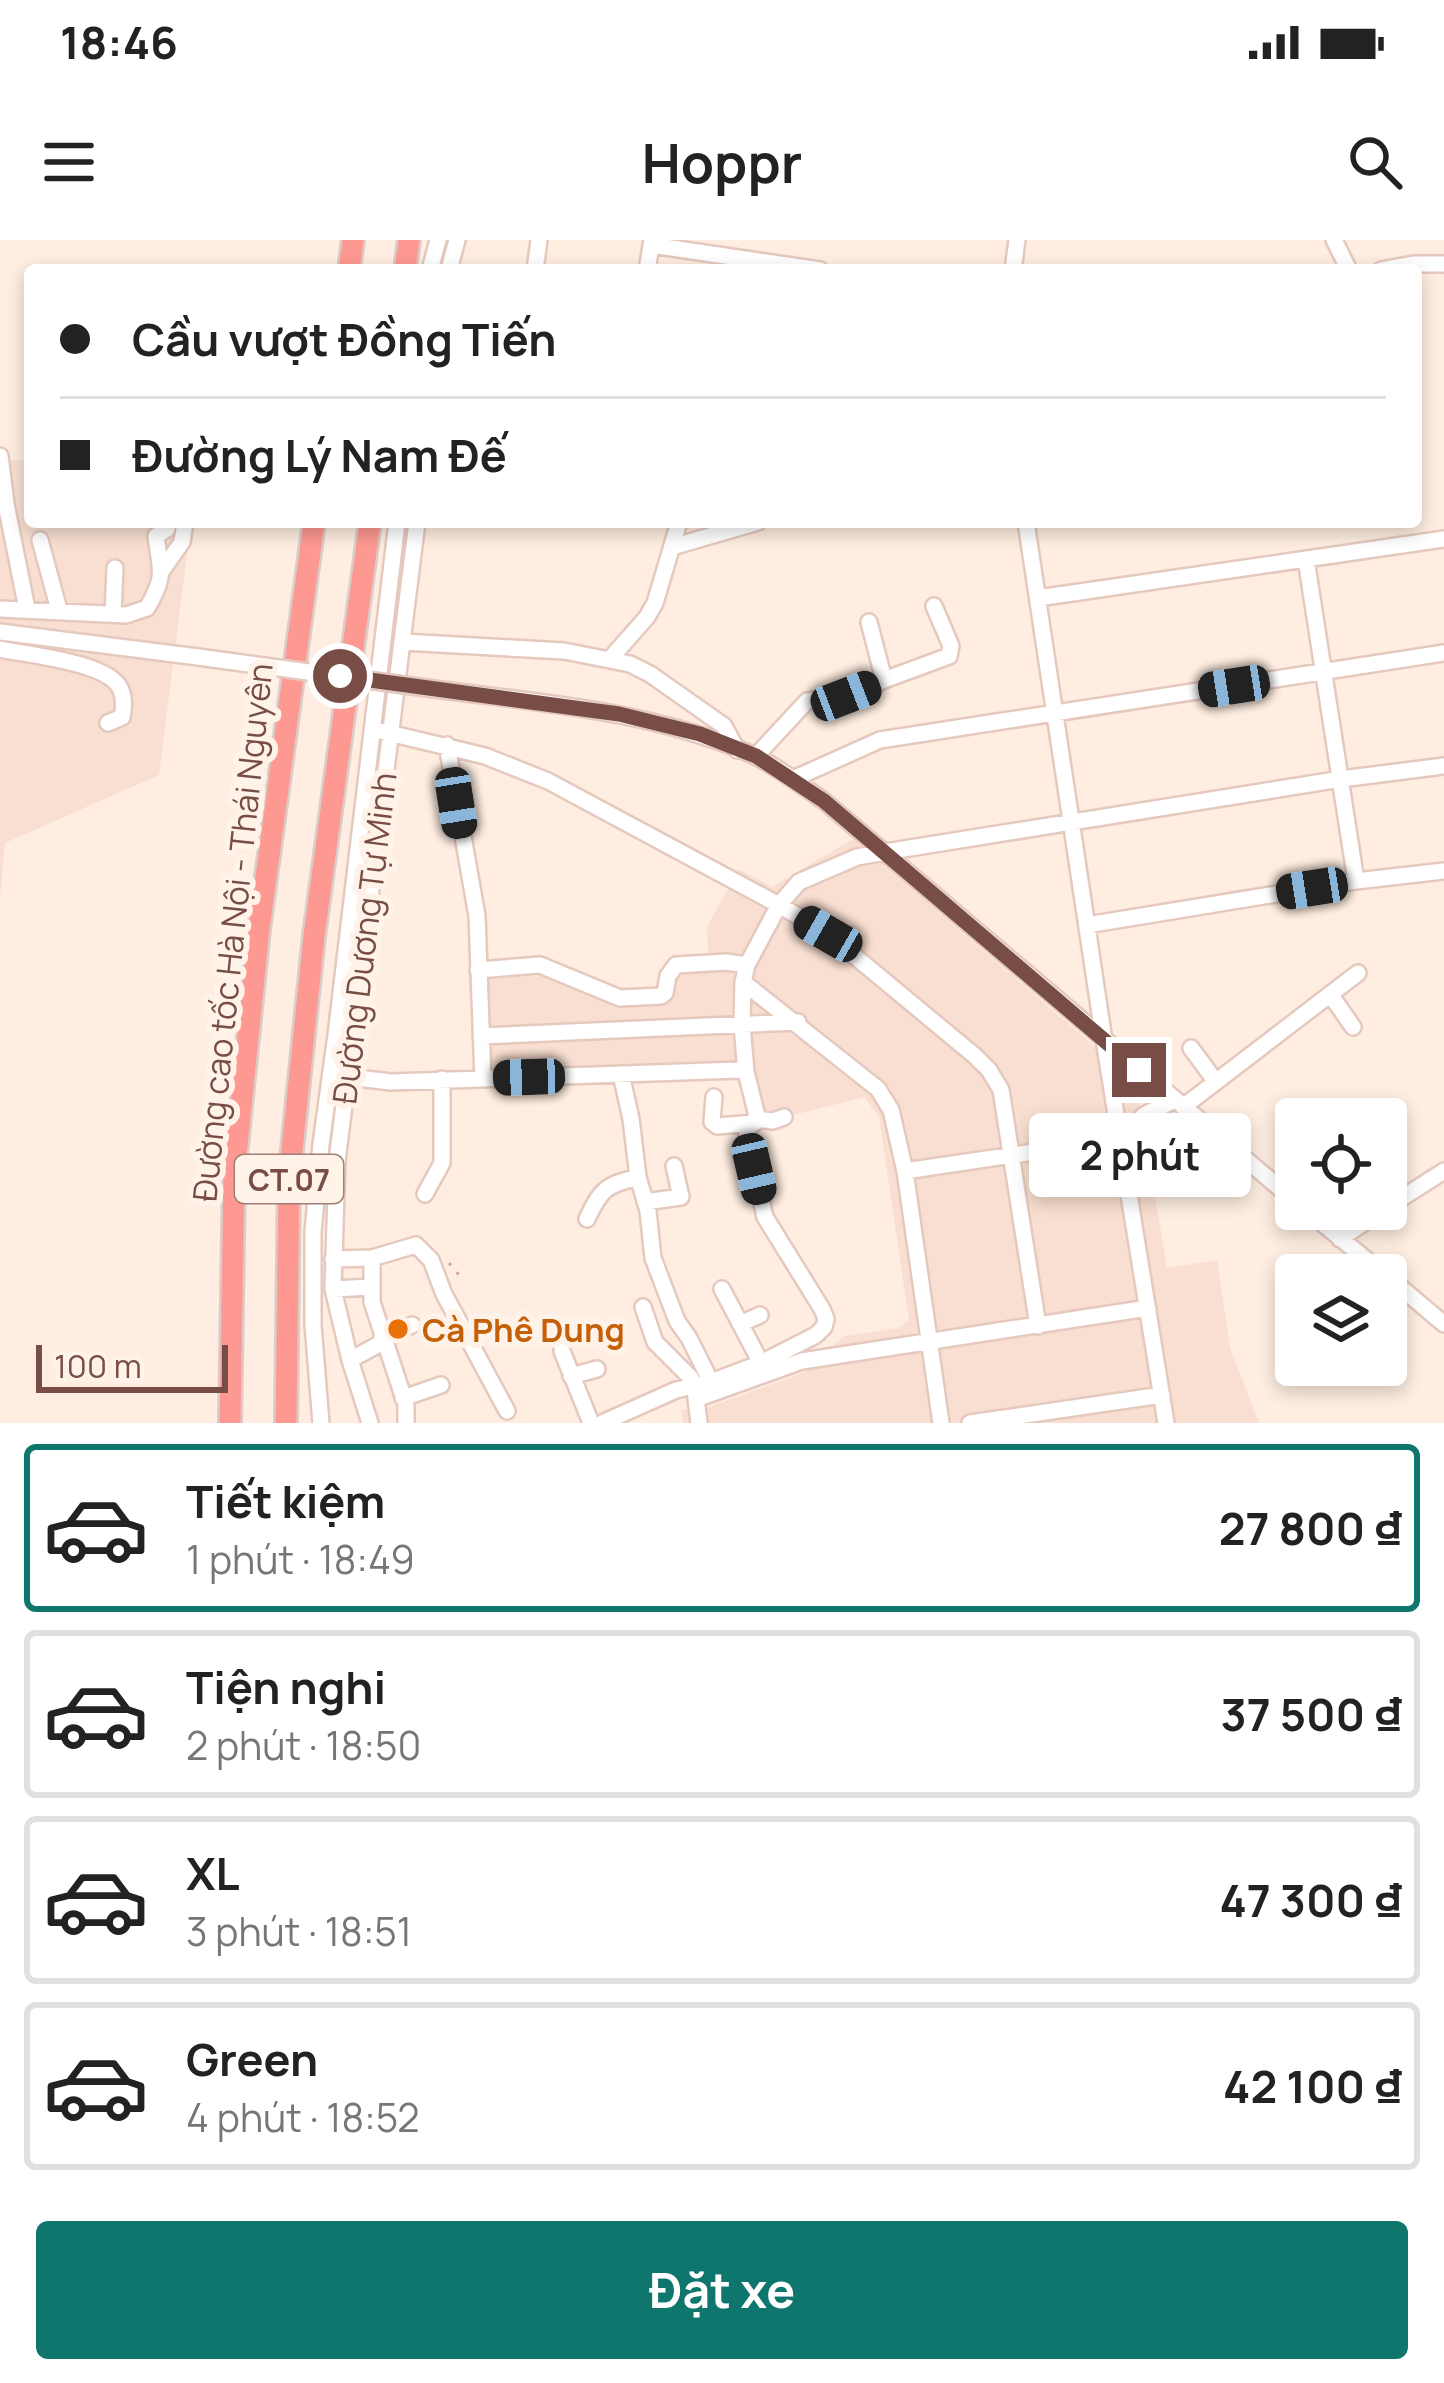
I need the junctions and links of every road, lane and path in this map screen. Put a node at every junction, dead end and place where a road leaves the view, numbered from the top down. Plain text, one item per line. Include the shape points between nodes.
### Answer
1 (651, 243) edge
2 (782, 264) edge
3 (0, 456) edge
4 (166, 528) edge
5 (184, 528) edge
6 (313, 528) edge
7 (369, 528) edge
8 (397, 528) edge
9 (416, 528) edge
10 (677, 528) edge
11 (737, 528) edge
12 (1027, 528) edge
13 (1444, 539) edge
14 (40, 540) dead end
15 (672, 547) junction
16 (1306, 559) junction
17 (115, 568) dead end
18 (163, 569) junction
19 (1037, 598) junction
20 (934, 606) dead end
21 (0, 609) edge
22 (27, 609) junction
23 (59, 610) junction
24 (112, 614) junction
25 (869, 622) dead end
26 (0, 632) edge
27 (403, 642) junction
28 (0, 649) edge
29 (1444, 653) edge
30 (610, 659) junction
31 (1324, 671) junction
32 (884, 680) junction
33 (1055, 714) junction
34 (108, 723) dead end
35 (380, 731) junction
36 (447, 745) junction
37 (737, 750) junction
38 (756, 756) junction
39 (1444, 766) edge
40 (793, 779) junction
41 (1341, 779) junction
42 (1071, 822) junction
43 (885, 852) junction
44 (1444, 871) edge
45 (1357, 881) junction
46 (779, 905) junction
47 (1087, 925) junction
48 (478, 970) junction
49 (1358, 973) dead end
50 (745, 974) junction
51 (1330, 994) junction
52 (798, 1022) junction
53 (742, 1025) junction
54 (1353, 1027) dead end
55 (481, 1036) junction
56 (1104, 1040) junction
57 (1191, 1048) dead end
58 (746, 1072) junction
59 (621, 1074) junction
60 (339, 1076) junction
61 (483, 1078) junction
62 (442, 1079) junction
63 (1216, 1082) junction
64 (714, 1097) dead end
65 (1179, 1104) junction
66 (784, 1117) dead end
67 (755, 1121) junction
68 (1121, 1139) junction
69 (1010, 1154) junction
70 (674, 1166) dead end
71 (905, 1171) junction
72 (1444, 1172) edge
73 (638, 1177) junction
74 (1275, 1184) edge
75 (425, 1194) dead end
76 (1407, 1195) edge
77 (645, 1202) junction
78 (587, 1219) dead end
79 (1330, 1230) edge
80 (1353, 1230) edge
81 (1340, 1239) junction
82 (1359, 1254) edge
83 (372, 1258) junction
84 (332, 1259) junction
85 (370, 1287) junction
86 (333, 1288) junction
87 (722, 1288) dead end
88 (1407, 1293) edge
89 (643, 1307) dead end
90 (1148, 1307) junction
91 (760, 1315) dead end
92 (740, 1324) junction
93 (1444, 1324) edge
94 (412, 1325) dead end
95 (1038, 1326) junction
96 (382, 1339) junction
97 (928, 1343) junction
98 (562, 1351) dead end
99 (350, 1360) junction
100 (760, 1364) junction
101 (598, 1369) dead end
102 (572, 1376) junction
103 (441, 1385) dead end
104 (700, 1390) junction
105 (1162, 1395) junction
106 (403, 1398) junction
107 (508, 1411) dead end
108 (229, 1416) edge
109 (286, 1423) edge
110 (321, 1423) edge
111 (370, 1423) edge
112 (406, 1423) edge
113 (591, 1423) edge
114 (602, 1423) edge
115 (699, 1423) edge
116 (941, 1423) edge
117 (970, 1423) edge
118 (1166, 1423) edge

1 - 2 street
3 - 22 street
4 - 18 street via 156,536
5 - 18 street
6 - 108 highway, Đường cao tốc Hà Nội - Thái Nguyên / CT.07 via 233,1175
7 - 109 highway, CT.07 via 289,1179
8 - 35 street, Đường Dương Tự Minh
9 - 27 street, Đường Dương Tự Minh
10 - 15 street
11 - 15 street
12 - 19 street
13 - 16 street
14 - 23 street
15 - 30 street via 655,603
16 - 19 street
16 - 31 street
17 - 24 street
18 - 24 street via 147,608
19 - 33 street
20 - 32 street via 949,656
21 - 22 street
22 - 23 street
23 - 24 street
25 - 32 street
26 - 37 street, bridge via 619,714
27 - 30 street
27 - 35 street, Đường Dương Tự Minh
28 - 34 street via 104,672 123,700 122,717
29 - 31 street
30 - 37 street via 641,669 714,718
31 - 33 street
31 - 41 street
32 - 38 street via 807,701
33 - 40 street via 880,740
33 - 42 street
35 - 36 street
35 - 60 street, Đường Dương Tự Minh
36 - 46 street via 548,781
36 - 48 street via 477,916
37 - 38 street
38 - 40 street
39 - 41 street
40 - 43 street
41 - 42 street
41 - 45 street
42 - 43 street
42 - 47 street
43 - 46 street via 799,882
43 - 56 street
44 - 45 street
45 - 47 street
46 - 50 street
46 - 69 street via 828,934 989,1070 1001,1090
47 - 56 street
48 - 50 street via 540,965 620,998 661,996 676,965 726,962
48 - 55 street
49 - 51 street
50 - 52 street
50 - 53 street
51 - 54 street
51 - 63 street
52 - 53 street
52 - 71 street via 878,1089
53 - 55 street
53 - 58 street
55 - 61 street
56 - 65 street
56 - 68 street
57 - 63 street
58 - 59 street
58 - 67 street
59 - 61 street
59 - 73 street
60 - 62 street
60 - 84 street, Đường Dương Tự Minh
60 - 110 street, Đường Dương Tự Minh via 320,1144 311,1274
61 - 62 street
62 - 75 street via 442,1163
63 - 65 street
64 - 67 street via 717,1126
65 - 68 street via 1144,1115
65 - 74 street
66 - 67 street
67 - 100 street via 747,1138 765,1217 826,1319 816,1335
68 - 69 street
68 - 90 street
69 - 71 street
69 - 95 street
70 - 77 street via 679,1199
71 - 97 street
72 - 76 street
73 - 77 street
73 - 78 street via 611,1183
77 - 104 street via 653,1258
79 - 81 street
80 - 81 street
81 - 82 street
83 - 84 street
83 - 85 street
83 - 107 street via 416,1244 431,1260
84 - 86 street, Đường Dương Tự Minh
85 - 86 street
85 - 96 street
86 - 99 street, Đường Dương Tự Minh
87 - 92 street
88 - 93 street
89 - 104 street via 656,1342
90 - 95 street
90 - 105 street
91 - 92 street
92 - 100 street
94 - 96 street
95 - 97 street
96 - 99 street
96 - 106 street
97 - 104 street via 802,1361
97 - 116 street
98 - 102 street
99 - 111 street, Đường Dương Tự Minh
100 - 104 street
101 - 102 street
102 - 113 street
103 - 106 street
104 - 114 street via 668,1394
104 - 115 street
105 - 117 street
105 - 118 street
106 - 112 street

